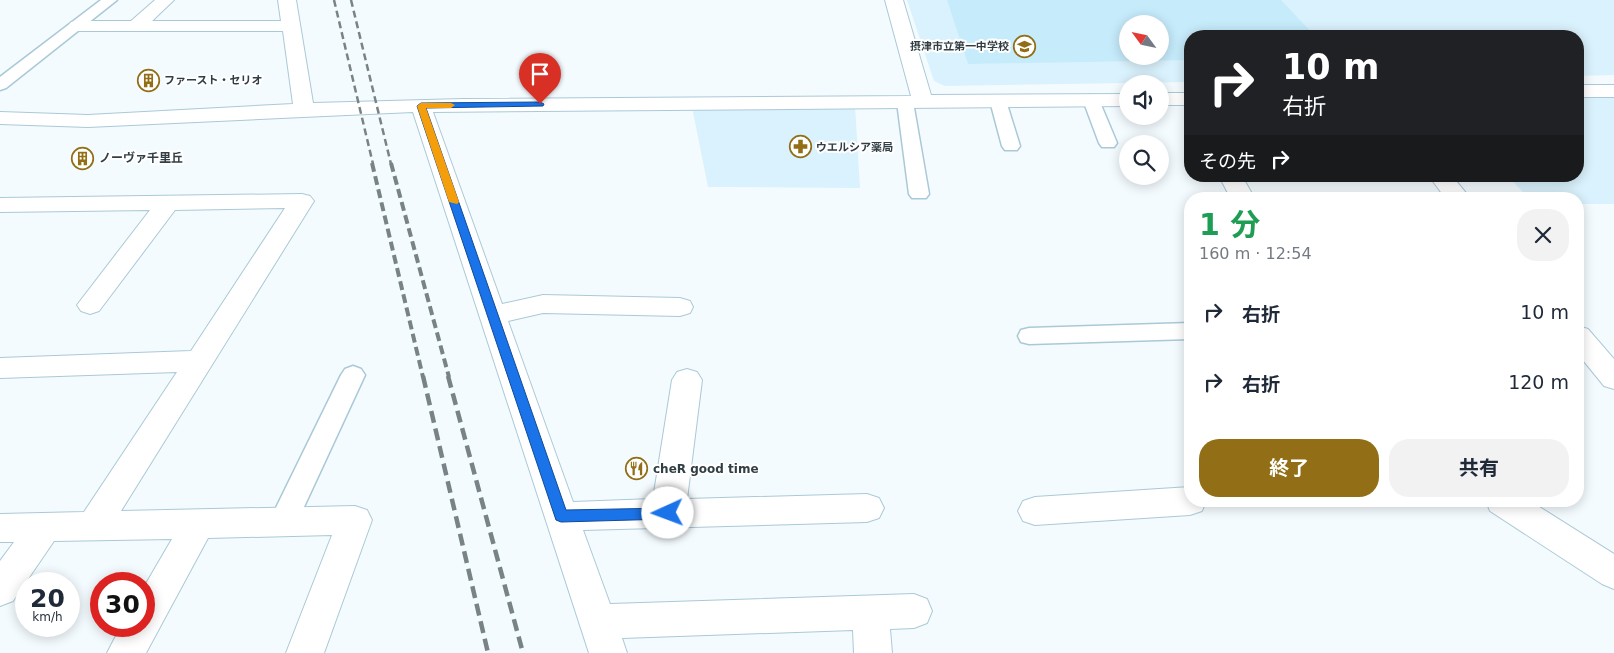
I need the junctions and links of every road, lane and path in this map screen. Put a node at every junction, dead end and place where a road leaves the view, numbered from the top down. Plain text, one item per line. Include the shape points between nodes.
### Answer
1 (110, 0) edge
2 (165, 0) edge
3 (287, 0) edge
4 (894, 0) edge
5 (77, 26) junction
6 (136, 26) junction
7 (290, 26) junction
8 (0, 85) edge
9 (1584, 91) edge
10 (1614, 91) edge
11 (1091, 100) junction
12 (1119, 100) edge
13 (1169, 100) edge
14 (998, 101) junction
15 (914, 102) junction
16 (1184, 102) edge
17 (421, 106) junction
18 (304, 111) junction
19 (0, 118) edge
20 (1108, 143) dead end
21 (1011, 146) dead end
22 (1445, 182) edge
23 (1453, 192) edge
24 (919, 194) dead end
25 (168, 203) junction
26 (0, 205) edge
27 (90, 305) dead end
28 (680, 307) dead end
29 (492, 316) junction
30 (1184, 331) edge
31 (1029, 336) dead end
32 (1584, 343) edge
33 (199, 361) junction
34 (0, 368) edge
35 (353, 375) dead end
36 (1614, 378) edge
37 (686, 380) dead end
38 (1184, 501) edge
39 (1511, 507) edge
40 (867, 508) dead end
41 (1035, 511) dead end
42 (668, 513) junction
43 (561, 516) junction
44 (283, 522) junction
45 (198, 524) junction
46 (93, 526) junction
47 (46, 527) junction
48 (0, 528) edge
49 (1614, 573) edge
50 (0, 590) edge
51 (155, 601) edge
52 (914, 611) dead end
53 (870, 614) junction
54 (135, 637) edge
55 (603, 638) edge
56 (126, 653) edge
57 (305, 653) edge
58 (873, 653) edge

1 - 5 lane
2 - 6 street
3 - 7 street
4 - 15 street
5 - 6 street
5 - 8 lane
6 - 7 street
7 - 18 street
9 - 10 street
11 - 12 street
11 - 14 street
11 - 20 lane
13 - 16 street
14 - 15 street
14 - 21 lane
15 - 17 street
15 - 24 lane
17 - 18 street
17 - 29 street
18 - 19 street via 88,121
22 - 23 street
25 - 26 street
25 - 27 street
25 - 33 street via 302,201
28 - 29 street via 543,304
29 - 43 street
30 - 31 lane
32 - 36 street
33 - 34 street
33 - 46 street
35 - 44 lane
37 - 42 street
38 - 41 street
39 - 49 street
40 - 42 street
42 - 43 street
43 - 55 street
44 - 45 street
44 - 57 street via 355,520
45 - 46 street
45 - 51 street
46 - 47 street
47 - 48 street
47 - 50 street
52 - 53 street
53 - 55 street
53 - 58 street
54 - 56 street

